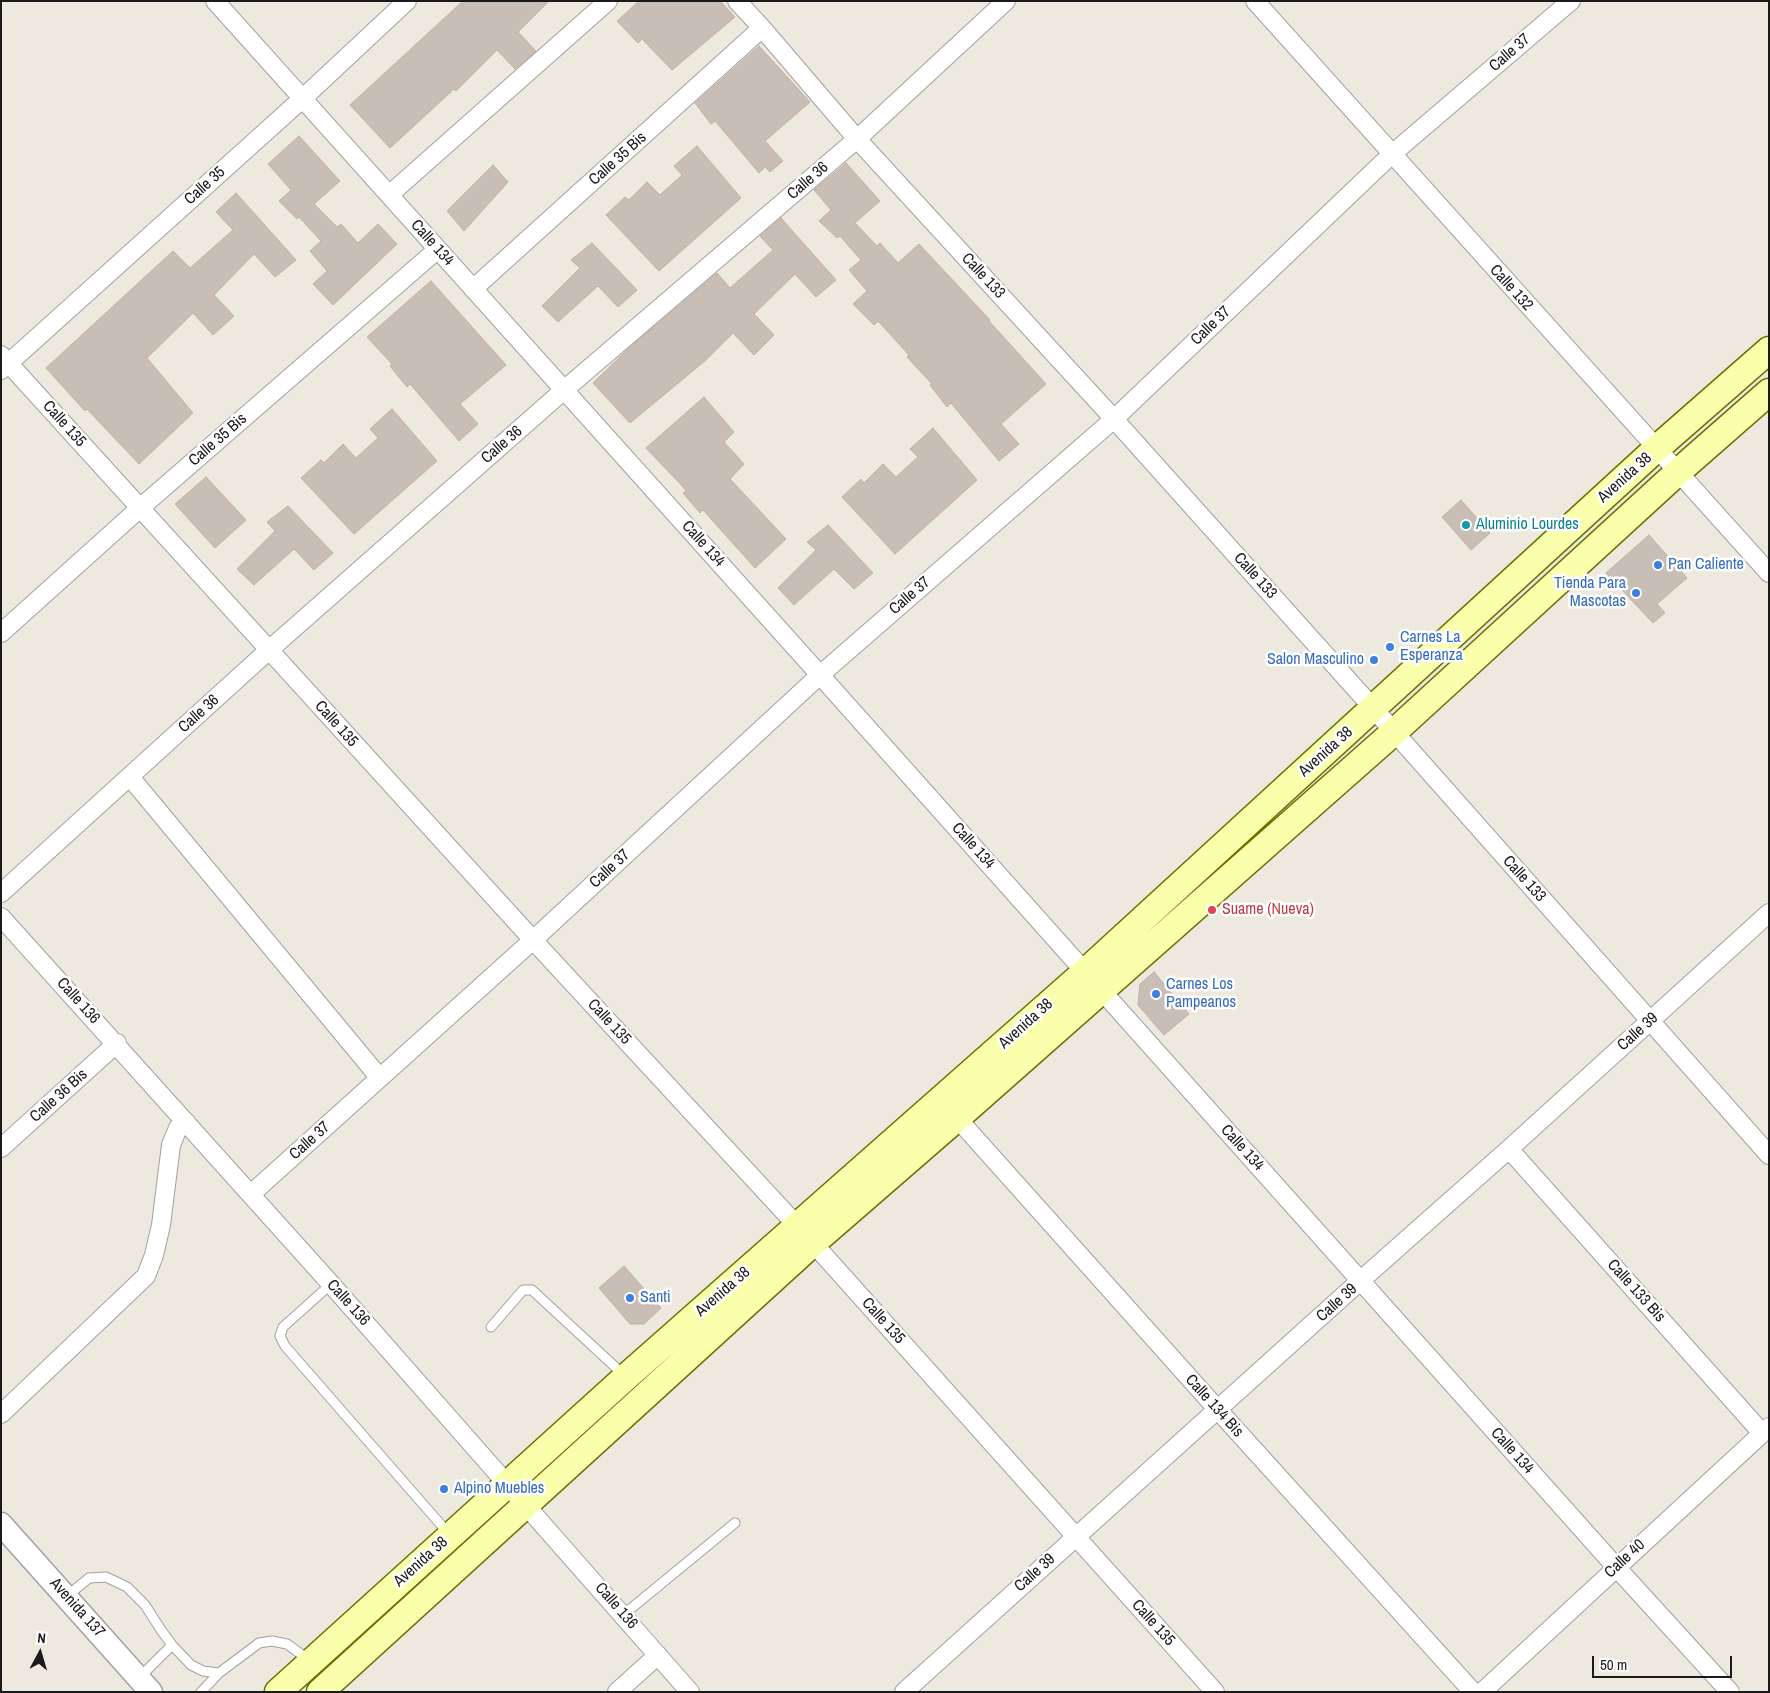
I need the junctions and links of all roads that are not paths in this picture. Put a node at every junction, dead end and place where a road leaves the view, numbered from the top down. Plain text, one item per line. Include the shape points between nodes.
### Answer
1 (215, 1) edge
2 (407, 1) edge
3 (608, 1) edge
4 (737, 1) edge
5 (1255, 1) edge
6 (1571, 1) edge
7 (995, 5) edge
8 (762, 28) junction
9 (302, 98) junction
10 (857, 139) junction
11 (1392, 154) junction
12 (389, 195) junction
13 (438, 249) junction
14 (473, 289) junction
15 (1769, 350) edge
16 (4, 363) edge
17 (564, 390) junction
18 (1769, 392) edge
19 (1114, 419) junction
20 (1656, 450) junction
21 (1678, 471) junction
22 (140, 508) junction
23 (1769, 573) edge
24 (1, 633) edge
25 (269, 650) junction
26 (820, 674) junction
27 (1373, 708) junction
28 (1394, 732) junction
29 (130, 777) junction
30 (1, 893) edge
31 (1769, 913) edge
32 (1, 917) edge
33 (533, 940) junction
34 (1093, 981) junction
35 (1651, 1020) junction
36 (116, 1044) junction
37 (380, 1077) junction
38 (957, 1118) junction
39 (186, 1122) junction
40 (1, 1148) edge
41 (1510, 1150) junction
42 (1769, 1155) edge
43 (251, 1194) junction
44 (806, 1234) junction
45 (1360, 1281) junction
46 (331, 1284) junction
47 (491, 1327) dead end
48 (626, 1377) junction
49 (1218, 1410) junction
50 (1, 1414) edge
51 (1765, 1430) edge
52 (508, 1484) junction
53 (527, 1505) junction
54 (735, 1523) dead end
55 (1, 1524) edge
56 (451, 1536) junction
57 (1076, 1537) junction
58 (1616, 1567) junction
59 (67, 1596) junction
60 (623, 1615) junction
61 (172, 1645) junction
62 (658, 1655) junction
63 (311, 1662) junction
64 (219, 1673) junction
65 (145, 1685) edge
66 (200, 1692) edge
67 (278, 1692) edge
68 (320, 1692) edge
69 (617, 1692) edge
70 (690, 1692) edge
71 (904, 1692) edge
72 (1215, 1692) edge
73 (1473, 1692) edge
74 (1482, 1692) edge
75 (1730, 1692) edge

1 - 9 street, Calle 134
2 - 9 street, Calle 35
3 - 12 street
4 - 8 street, Calle 133
5 - 11 street, Calle 132
6 - 11 street, Calle 37
7 - 10 street, Calle 36
8 - 10 street, Calle 133
8 - 14 street, Calle 35 Bis
9 - 12 street, Calle 134
9 - 16 street, Calle 35
10 - 17 street, Calle 36
10 - 19 street, Calle 133
11 - 19 street, Calle 37
11 - 20 street, Calle 132
12 - 13 street, Calle 134
13 - 14 street, Calle 134
13 - 22 street, Calle 35 Bis
14 - 17 street, Calle 134
15 - 20 main road, Avenida 38
16 - 22 street, Calle 135
17 - 25 street, Calle 36
17 - 26 street, Calle 134
18 - 21 main road, Avenida 38
19 - 26 street, Calle 37
19 - 27 street, Calle 133
20 - 21 street, Calle 132
20 - 27 main road, Avenida 38
21 - 23 street, Calle 132
21 - 28 main road, Avenida 38
22 - 24 street, Calle 35 Bis
22 - 25 street, Calle 135
25 - 29 street, Calle 36
25 - 33 street, Calle 135
26 - 33 street, Calle 37
26 - 34 street, Calle 134
27 - 28 street, Calle 133
27 - 34 main road, Avenida 38
28 - 34 main road, Avenida 38
28 - 35 street, Calle 133
29 - 30 street, Calle 36
29 - 37 street
31 - 35 street, Calle 39
32 - 36 street, Calle 136
33 - 37 street, Calle 37
33 - 44 street, Calle 135
34 - 38 main road, Avenida 38
34 - 44 main road, Avenida 38
34 - 45 street, Calle 134
35 - 41 street, Calle 39
35 - 42 street, Calle 133
36 - 39 street, Calle 136
36 - 40 street, Calle 36 Bis
37 - 43 street, Calle 37
38 - 44 main road, Avenida 38
38 - 49 street, Calle 134 Bis
39 - 43 street, Calle 136
39 - 50 street via 178,1128 171,1145 161,1225 146,1276
41 - 45 street, Calle 39
41 - 51 street, Calle 133 Bis
43 - 46 street, Calle 136
44 - 48 main road, Avenida 38
44 - 53 main road, Avenida 38
44 - 57 street, Calle 135
45 - 49 street, Calle 39
45 - 58 street, Calle 134
46 - 52 street, Calle 136
46 - 56 lane via 283,1327 280,1336 285,1346
47 - 48 lane via 523,1290 532,1290
48 - 52 main road, Avenida 38
49 - 57 street, Calle 39
49 - 73 street, Calle 134 Bis
51 - 58 street, Calle 40
52 - 53 street, Calle 136
52 - 56 main road, Avenida 38
53 - 60 street, Calle 136
53 - 68 main road, Avenida 38
54 - 60 lane
55 - 59 street, Avenida 137
56 - 63 main road, Avenida 38
57 - 71 street, Calle 39
57 - 72 street, Calle 135
58 - 74 street, Calle 40
58 - 75 street, Calle 134
59 - 61 lane via 89,1578 106,1577 128,1587 146,1605
59 - 65 street, Avenida 137
60 - 62 street, Calle 136
61 - 64 lane via 191,1665 202,1671
61 - 65 lane
62 - 69 street
62 - 70 street, Calle 136
63 - 64 lane via 287,1644 272,1641 259,1643
63 - 67 main road, Avenida 38
64 - 66 lane

